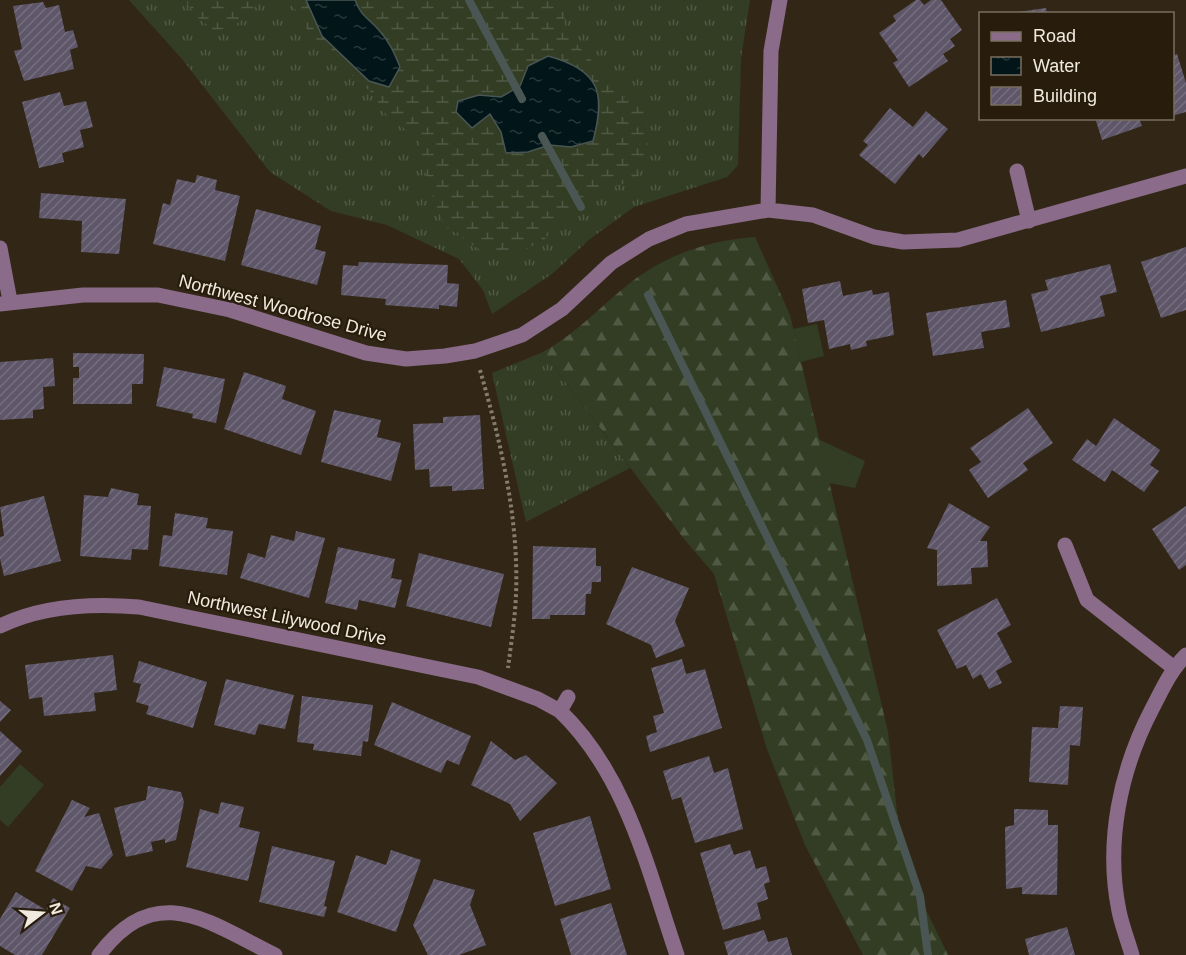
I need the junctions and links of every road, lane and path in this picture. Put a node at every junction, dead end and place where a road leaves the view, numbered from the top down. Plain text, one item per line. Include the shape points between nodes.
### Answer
1 (780, 0) edge
2 (1017, 171) dead end
3 (1186, 176) edge
4 (768, 210) junction
5 (1029, 221) junction
6 (0, 248) edge
7 (5, 302) edge
8 (475, 351) junction
9 (1065, 545) dead end
10 (0, 626) edge
11 (1186, 655) edge
12 (1174, 668) junction
13 (506, 686) junction
14 (568, 697) dead end
15 (560, 711) junction
16 (99, 955) edge
17 (275, 955) edge
18 (677, 955) edge
19 (1132, 955) edge

1 - 4 street via 771,51
2 - 5 street
3 - 5 street, Northwest Woodrose Drive
4 - 5 street, Northwest Woodrose Drive via 813,215 874,237 903,242 958,240
4 - 8 street, Northwest Woodrose Drive via 686,224 649,239 610,263 562,309 522,335
6 - 7 street
7 - 8 street, Northwest Woodrose Drive via 82,295 158,296 230,310 366,353 406,359
8 - 13 path via 496,427 513,518 516,595
9 - 12 street via 1087,600
10 - 13 street, Northwest Lilywood Drive via 49,609 96,604 139,607
11 - 12 street
12 - 19 street via 1145,723 1122,783 1113,855 1119,911
13 - 15 street, Northwest Lilywood Drive
14 - 15 street
15 - 18 street, Northwest Lilywood Drive via 600,760 626,808
16 - 17 street via 127,925 148,915 171,912 194,914

